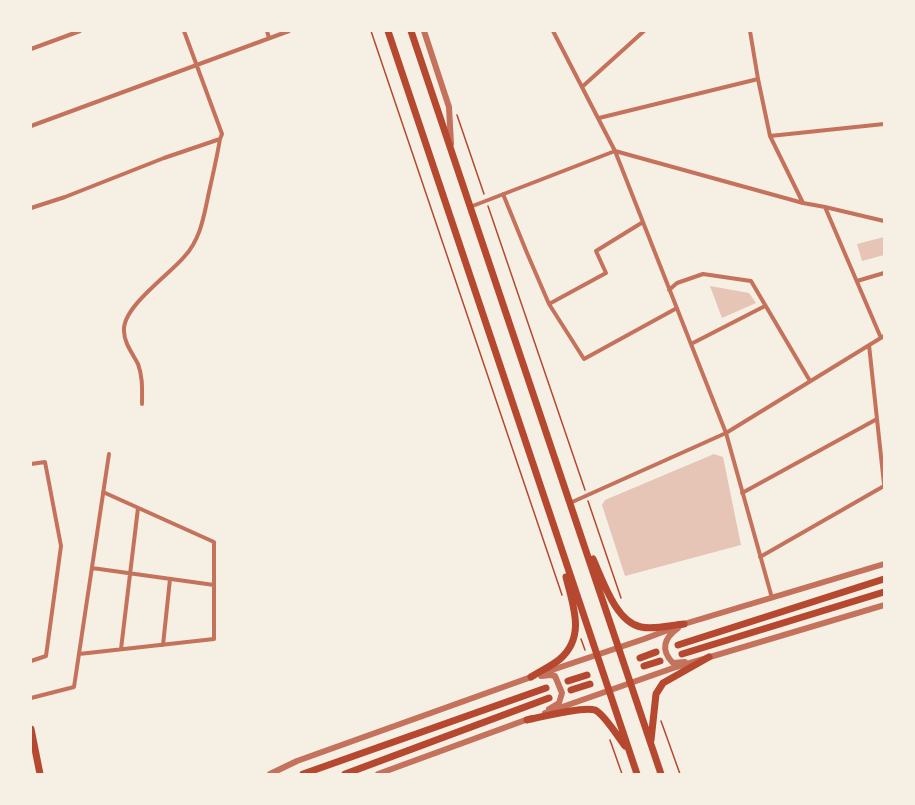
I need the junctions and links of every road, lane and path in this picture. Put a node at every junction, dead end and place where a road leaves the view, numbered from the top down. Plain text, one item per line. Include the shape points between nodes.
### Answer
1 (80, 31) edge
2 (184, 31) edge
3 (266, 31) edge
4 (289, 31) edge
5 (371, 31) edge
6 (388, 31) edge
7 (411, 31) edge
8 (424, 31) edge
9 (553, 31) edge
10 (644, 31) edge
11 (750, 31) edge
12 (269, 38) junction
13 (31, 49) edge
14 (197, 65) junction
15 (758, 79) junction
16 (582, 87) junction
17 (456, 112) dead end
18 (598, 118) junction
19 (884, 124) edge
20 (31, 126) edge
21 (770, 136) junction
22 (220, 139) junction
23 (451, 150) junction
24 (615, 151) junction
25 (504, 194) junction
26 (486, 201) junction
27 (802, 203) junction
28 (470, 207) junction
29 (825, 207) junction
30 (31, 208) edge
31 (884, 221) edge
32 (643, 222) junction
33 (884, 273) edge
34 (857, 281) junction
35 (670, 290) junction
36 (549, 304) junction
37 (765, 306) junction
38 (677, 308) junction
39 (883, 337) edge
40 (691, 344) junction
41 (869, 345) junction
42 (810, 381) junction
43 (142, 404) dead end
44 (877, 419) junction
45 (726, 433) junction
46 (109, 454) dead end
47 (31, 464) edge
48 (884, 485) edge
49 (103, 492) junction
50 (742, 493) junction
51 (587, 495) junction
52 (570, 503) junction
53 (138, 508) junction
54 (580, 532) junction
55 (557, 538) junction
56 (760, 557) junction
57 (884, 564) edge
58 (92, 568) junction
59 (130, 574) junction
60 (170, 579) junction
61 (884, 579) edge
62 (214, 585) junction
63 (884, 592) edge
64 (563, 598) dead end
65 (772, 598) junction
66 (622, 601) dead end
67 (884, 605) edge
68 (684, 624) junction
69 (163, 644) junction
70 (678, 645) dead end
71 (618, 648) junction
72 (121, 649) junction
73 (656, 652) dead end
74 (79, 654) junction
75 (597, 654) junction
76 (682, 654) dead end
77 (640, 658) dead end
78 (706, 658) junction
79 (31, 661) edge
80 (660, 661) dead end
81 (644, 666) dead end
82 (587, 675) dead end
83 (531, 677) junction
84 (568, 681) dead end
85 (630, 683) junction
86 (590, 684) dead end
87 (546, 688) dead end
88 (571, 690) dead end
89 (609, 690) junction
90 (31, 698) edge
91 (549, 698) dead end
92 (541, 715) junction
93 (660, 718) dead end
94 (527, 720) junction
95 (31, 729) edge
96 (610, 740) dead end
97 (651, 744) junction
98 (628, 751) junction
99 (40, 774) edge
100 (270, 774) edge
101 (303, 774) edge
102 (344, 774) edge
103 (378, 774) edge
104 (622, 774) edge
105 (637, 774) edge
106 (661, 774) edge
107 (680, 774) edge

1 - 13 street
2 - 14 street
3 - 12 street
4 - 12 street
5 - 64 path
6 - 55 main road
7 - 23 main road
8 - 23 street via 449,107
9 - 16 street
10 - 16 street
11 - 15 street
12 - 14 street
14 - 20 street
14 - 22 street via 222,134
15 - 18 street
15 - 21 street
16 - 18 street
17 - 26 path
18 - 24 street
19 - 21 street
21 - 27 street
22 - 30 street
22 - 43 street via 201,230 185,257 139,299 125,322 124,331 129,348 142,379
23 - 28 main road
24 - 25 street
24 - 27 street
24 - 32 street
25 - 26 street
25 - 36 street
26 - 28 street
26 - 51 path
27 - 29 street
28 - 52 main road
29 - 31 street
29 - 34 street
32 - 35 street
32 - 36 street via 596,251 606,273
33 - 34 street
34 - 39 street
35 - 37 street via 677,283 703,274 751,281
35 - 38 street
36 - 38 street via 584,359
37 - 40 street
37 - 42 street
38 - 40 street
39 - 41 street
40 - 45 street
41 - 42 street
41 - 44 street
42 - 45 street
44 - 48 street
44 - 50 street
45 - 50 street
45 - 51 street
46 - 49 street
47 - 79 street via 44,462 61,546 46,656
48 - 56 street
49 - 53 street
49 - 58 street
50 - 56 street
51 - 52 street
51 - 66 path
52 - 54 main road
53 - 59 street
53 - 62 street via 214,542
54 - 68 main road via 617,610 625,619 641,627
54 - 71 main road
55 - 75 main road
55 - 83 main road via 577,621 575,634 560,659
56 - 65 street
57 - 65 street
58 - 59 street
58 - 74 street
59 - 60 street
59 - 72 street
60 - 62 street
60 - 69 street
61 - 70 main road
62 - 69 street via 214,639
63 - 76 main road
65 - 68 street
67 - 78 street
68 - 71 street
68 - 78 street via 667,639 667,657 673,663
69 - 72 street
71 - 75 street
71 - 85 main road
72 - 74 street
73 - 77 main road
74 - 90 street via 74,687
75 - 83 street
75 - 89 main road
78 - 85 street
78 - 97 main road via 663,683 656,694
80 - 81 main road
82 - 84 main road
83 - 92 street via 555,676 562,693 559,702
83 - 100 street via 297,761
85 - 89 street
85 - 97 main road
86 - 88 main road
87 - 101 main road
89 - 92 street
89 - 98 main road
91 - 102 main road
92 - 94 street
93 - 107 path
94 - 98 main road via 582,709 595,710 604,717
94 - 103 street
95 - 99 main road
96 - 104 path
97 - 106 main road
98 - 105 main road

